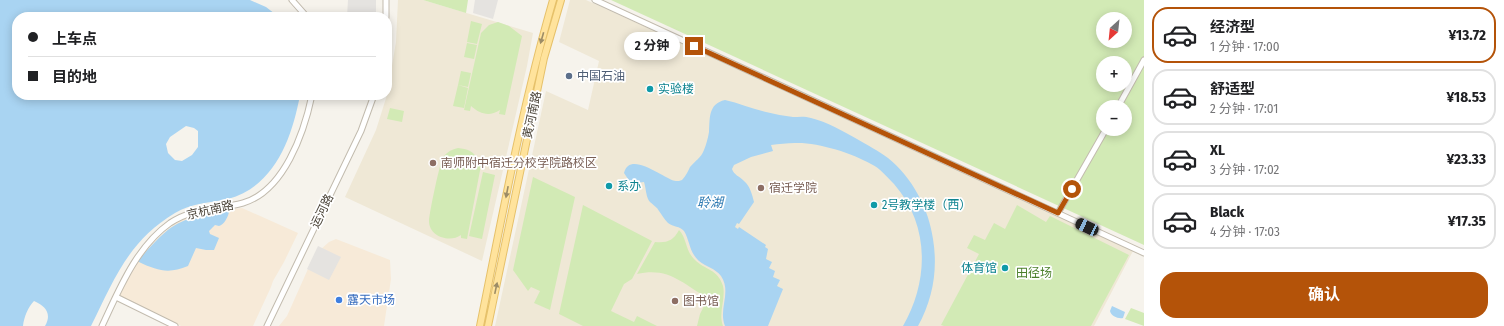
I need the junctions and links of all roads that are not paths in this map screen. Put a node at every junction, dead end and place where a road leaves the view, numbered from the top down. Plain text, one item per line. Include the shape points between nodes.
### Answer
1 (292, 0) edge
2 (386, 0) edge
3 (552, 0) edge
4 (561, 0) edge
5 (596, 0) edge
6 (303, 12) edge
7 (386, 12) edge
8 (1144, 60) edge
9 (311, 100) edge
10 (372, 100) edge
11 (1122, 100) edge
12 (1102, 136) edge
13 (1058, 213) junction
14 (1144, 253) edge
15 (116, 298) junction
16 (102, 326) edge
17 (175, 326) edge
18 (267, 326) edge
19 (480, 326) edge
20 (488, 326) edge

1 - 6 street
2 - 7 street
3 -> 19 main road, 黄河南路 via 537,55
20 -> 4 main road, 黄河南路 via 544,58
5 - 13 street
8 - 11 street
9 - 15 street, 京杭南路 via 304,126 279,178 257,197 243,203 207,209 180,217 169,224 136,259
10 - 18 street, 运河路 via 361,131
12 - 13 street
13 - 14 street
15 - 16 street, 京杭南路
15 - 17 street

